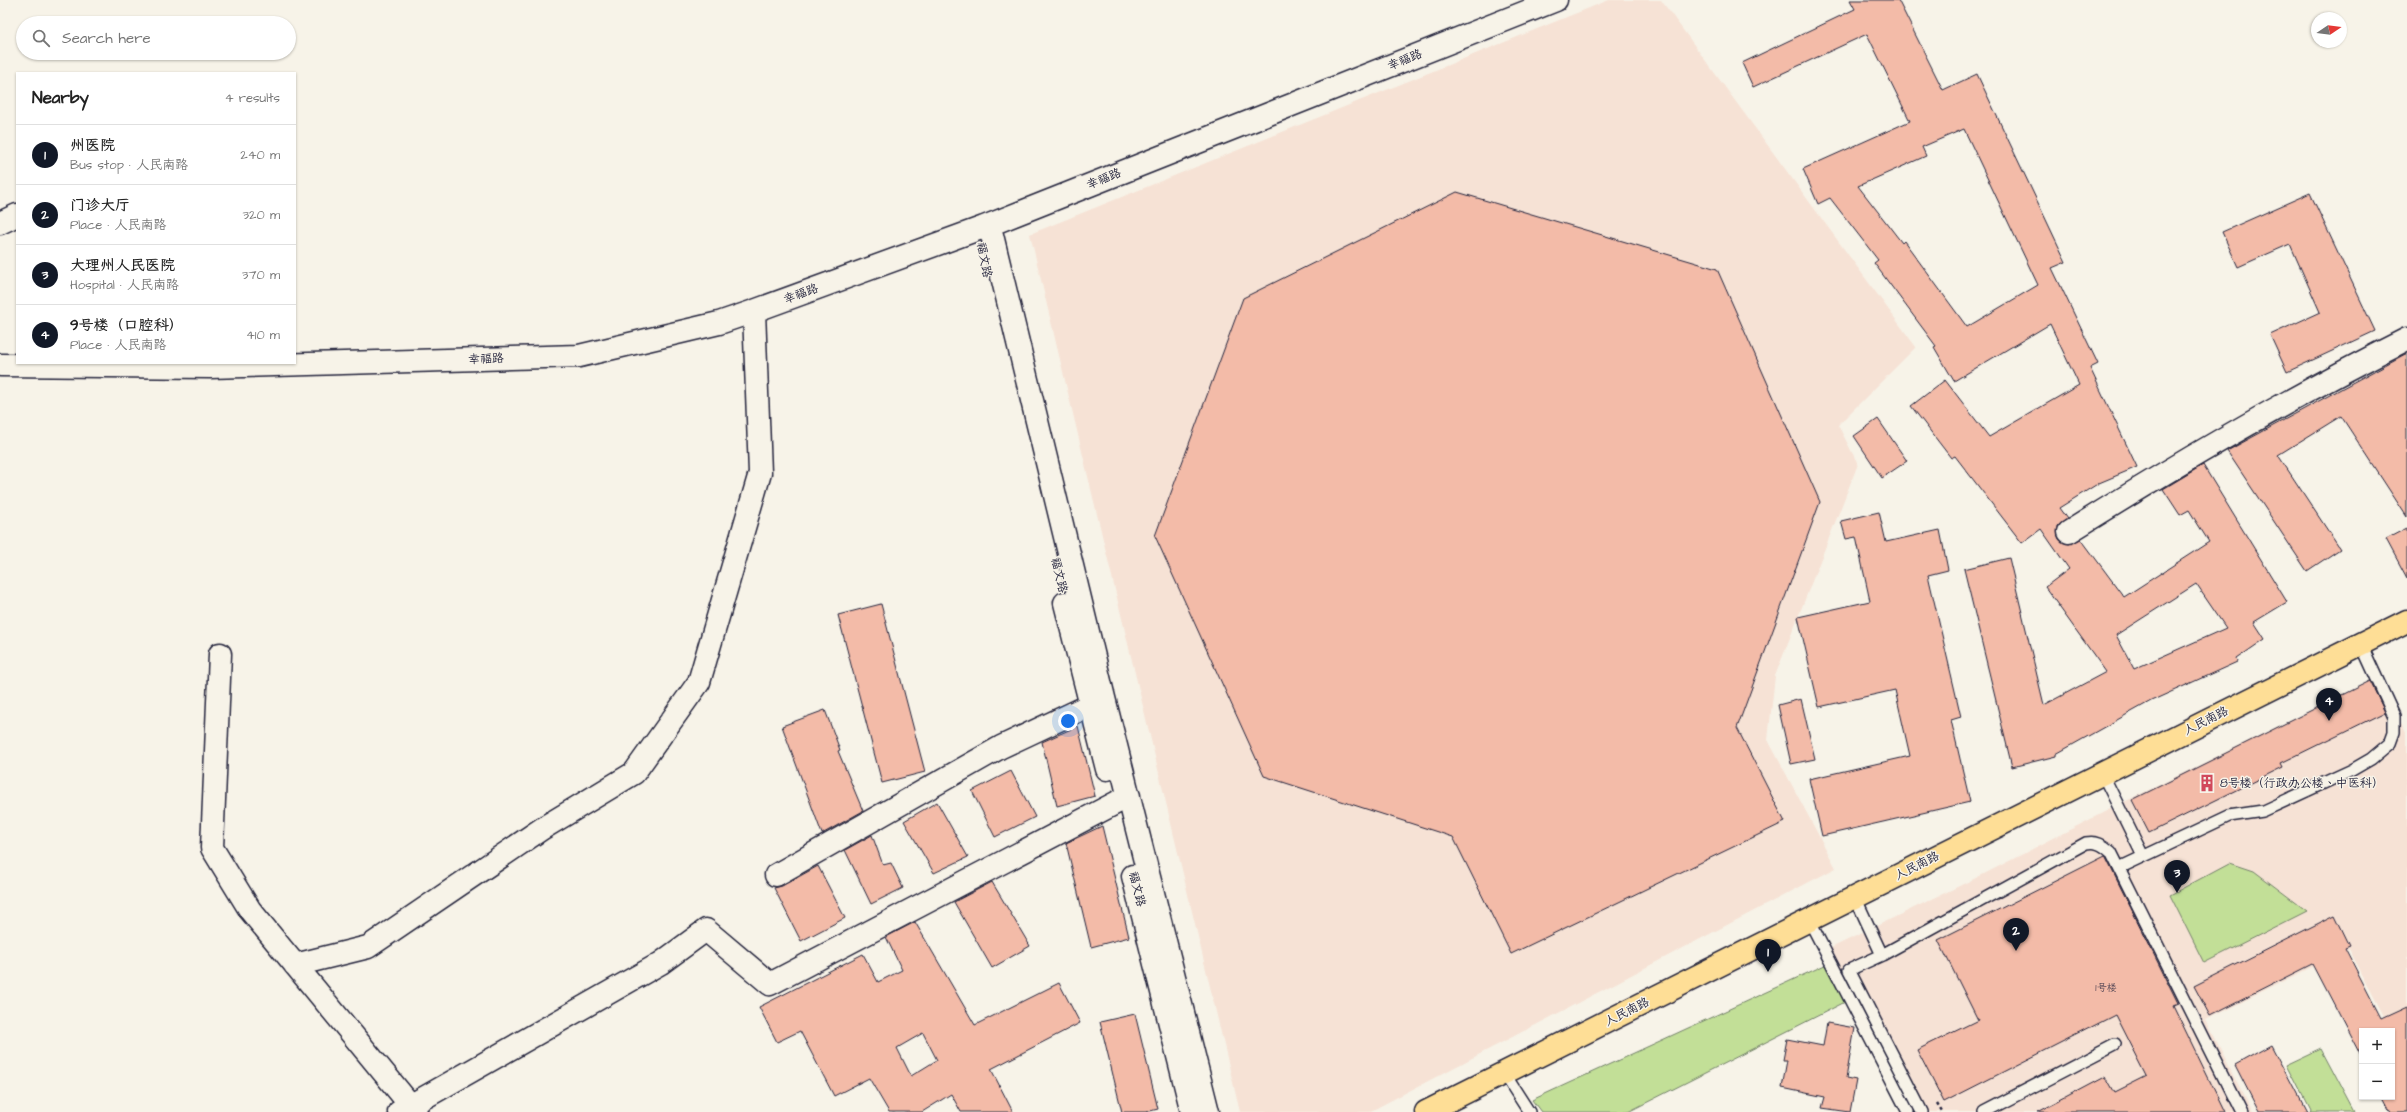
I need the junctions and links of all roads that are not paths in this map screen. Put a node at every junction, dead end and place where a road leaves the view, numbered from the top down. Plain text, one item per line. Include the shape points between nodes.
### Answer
1 (1556, 0) edge
2 (16, 215) edge
3 (0, 223) edge
4 (984, 227) junction
5 (754, 311) junction
6 (2407, 338) edge
7 (0, 365) edge
8 (2069, 532) dead end
9 (2407, 621) edge
10 (2361, 644) junction
11 (220, 654) dead end
12 (1097, 701) junction
13 (2102, 773) junction
14 (1122, 800) junction
15 (2142, 856) junction
16 (2120, 868) junction
17 (776, 875) dead end
18 (1855, 897) junction
19 (1809, 920) junction
20 (1882, 955) junction
21 (295, 965) junction
22 (2115, 1044) dead end
23 (1504, 1073) junction
24 (408, 1110) edge
25 (1192, 1112) edge
26 (1208, 1112) edge
27 (1426, 1112) edge
28 (1529, 1112) edge
29 (1908, 1112) edge
30 (1922, 1112) edge
31 (1984, 1112) edge
32 (2241, 1112) edge

1 - 4 street, 幸福路
2 - 3 street
4 - 5 street, 幸福路
4 - 12 street, 福文路 via 992,235
5 - 7 street, 幸福路 via 719,323 579,356 210,367
5 - 21 street via 760,473 699,682 634,773 543,828 368,948
6 - 8 street via 2328,378 2166,471
9 - 10 main road, 人民南路
10 - 13 main road, 人民南路
10 - 15 lane via 2394,716 2394,732 2390,743 2371,759 2264,811 2229,816
11 - 21 street via 212,848 250,910
12 - 14 street, 福文路
12 - 17 street via 1001,747
13 - 15 lane
13 - 18 main road, 人民南路
14 - 24 street via 770,984 706,930 661,964
14 - 25 street, 福文路
14 - 26 street, 福文路
15 - 16 lane
16 - 20 lane via 2104,845 2086,843
16 - 32 lane
18 - 19 main road, 人民南路
18 - 20 lane
19 - 23 main road, 人民南路
19 - 29 lane
20 - 30 lane via 1849,970
21 - 24 street
22 - 31 lane
23 - 27 main road, 人民南路
23 - 28 lane

